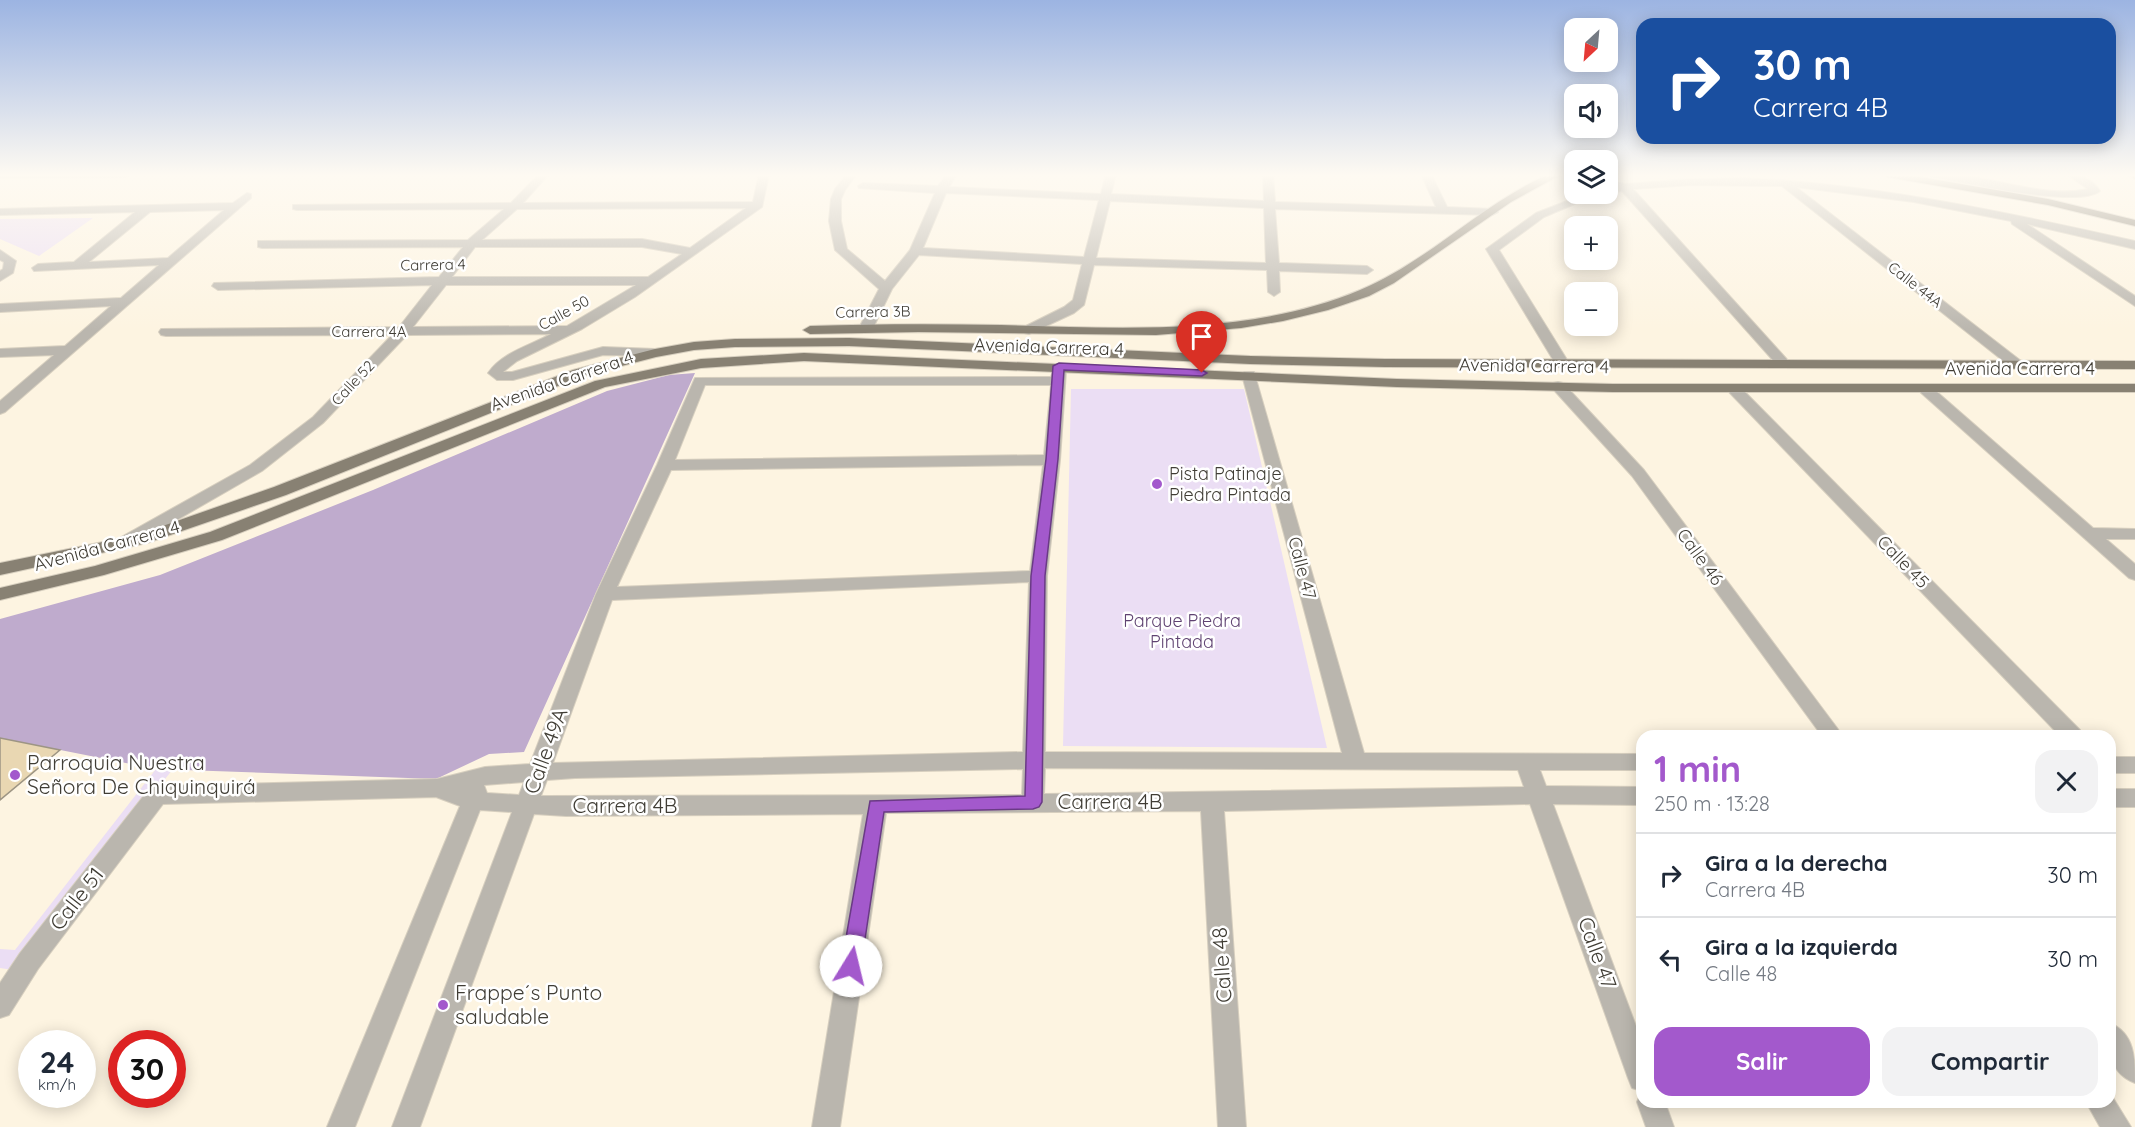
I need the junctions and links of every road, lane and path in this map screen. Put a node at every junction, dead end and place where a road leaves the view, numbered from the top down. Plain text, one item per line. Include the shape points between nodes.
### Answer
1 (125, 227) edge
2 (211, 227) edge
3 (490, 227) edge
4 (728, 227) edge
5 (836, 227) edge
6 (926, 227) edge
7 (1097, 227) edge
8 (1270, 227) edge
9 (1471, 227) edge
10 (1524, 227) edge
11 (1660, 227) edge
12 (1840, 227) edge
13 (2023, 227) edge
14 (2054, 227) edge
15 (472, 242) junction
16 (262, 244) dead end
17 (2135, 245) edge
18 (916, 251) junction
19 (693, 252) junction
20 (5, 257) edge
21 (172, 261) junction
22 (1091, 261) junction
23 (78, 266) junction
24 (1273, 267) junction
25 (38, 268) dead end
26 (1367, 270) dead end
27 (0, 277) edge
28 (441, 281) junction
29 (648, 281) junction
30 (218, 286) dead end
31 (886, 288) junction
32 (1274, 292) dead end
33 (123, 302) junction
34 (2135, 302) edge
35 (0, 308) edge
36 (866, 328) junction
37 (572, 330) junction
38 (1029, 330) junction
39 (166, 332) dead end
40 (402, 332) junction
41 (849, 342) junction
42 (735, 343) junction
43 (68, 350) junction
44 (0, 353) edge
45 (655, 353) junction
46 (844, 358) junction
47 (1562, 363) junction
48 (1784, 364) junction
49 (2016, 364) junction
50 (2135, 365) edge
51 (1058, 374) junction
52 (1249, 375) junction
53 (1558, 386) junction
54 (1733, 388) junction
55 (1924, 388) junction
56 (2135, 388) edge
57 (0, 409) edge
58 (1052, 459) junction
59 (665, 465) junction
60 (2087, 533) junction
61 (2135, 534) edge
62 (122, 544) junction
63 (4, 569) edge
64 (2135, 574) edge
65 (1038, 576) junction
66 (0, 594) edge
67 (605, 594) junction
68 (1829, 730) edge
69 (2066, 730) edge
70 (1036, 760) junction
71 (1355, 760) junction
72 (1526, 761) junction
73 (1636, 762) edge
74 (2116, 765) edge
75 (2135, 765) edge
76 (538, 772) junction
77 (485, 776) junction
78 (437, 788) junction
79 (157, 795) joint
80 (1539, 795) junction
81 (1636, 796) edge
82 (2116, 798) edge
83 (2135, 798) edge
84 (472, 801) junction
85 (1033, 802) junction
86 (1212, 802) junction
87 (526, 805) junction
88 (876, 806) junction
89 (2, 999) edge
90 (2116, 1044) edge
91 (1636, 1062) edge
92 (2135, 1070) edge
93 (1653, 1108) edge
94 (2104, 1108) edge
95 (341, 1127) edge
96 (406, 1127) edge
97 (826, 1127) edge
98 (1232, 1127) edge
99 (1660, 1127) edge
100 (2117, 1127) edge

1 - 23 street
2 - 21 street
3 - 15 street, Calle 52
4 - 19 street, Calle 50
5 - 31 street via 841,250
6 - 18 street
7 - 22 street
8 - 24 street
9 - 38 main road, Carrera 3B via 1404,273 1364,292 1272,320 1206,328
10 - 47 street via 1492,249
11 - 48 street
12 - 49 street, Calle 44A
13 - 34 street
14 - 17 street
15 - 16 street
15 - 19 street via 642,243
15 - 28 street, Calle 52
18 - 22 street
18 - 31 street
19 - 29 street, Calle 50
20 - 27 street via 9,270
21 - 23 street
21 - 33 street
22 - 24 street
22 - 38 street via 1079,302
23 - 25 street
24 - 26 street
24 - 32 street
28 - 29 street, Carrera 4
28 - 30 street, Carrera 4
28 - 40 street, Calle 52
29 - 37 street, Calle 50
31 - 36 street
33 - 35 street
33 - 43 street
36 - 38 main road, Carrera 3B
36 - 42 main road, Carrera 3B via 808,330
37 - 40 street, Carrera 4A
37 - 45 street, Calle 50 via 512,359 495,373 513,376 603,351
39 - 40 street, Carrera 4A
40 - 62 street, Calle 52 via 318,420 286,447
41 - 42 main road, Avenida Carrera 4
41 - 46 main road
41 - 47 main road, Avenida Carrera 4 via 1250,360
42 - 45 main road, Avenida Carrera 4
43 - 44 street
43 - 57 street
45 - 62 main road, Avenida Carrera 4 via 518,395 280,491
46 - 51 main road, Avenida Carrera 4
46 - 66 main road, Avenida Carrera 4 via 751,357 702,362 600,384 216,536 98,571
47 - 48 main road, Avenida Carrera 4
48 - 49 main road, Avenida Carrera 4
49 - 50 main road, Avenida Carrera 4
51 - 52 main road, Avenida Carrera 4
51 - 58 street
51 - 59 street, Calle 49A via 700,381
52 - 53 main road, Avenida Carrera 4
52 - 71 street, Calle 47
53 - 54 main road, Avenida Carrera 4
53 - 68 street, Calle 46 via 1638,473
54 - 55 main road, Avenida Carrera 4
54 - 69 street, Calle 45
55 - 56 main road, Avenida Carrera 4
55 - 60 street
58 - 59 street
58 - 65 street
59 - 67 street, Calle 49A
60 - 61 street
60 - 64 street
62 - 63 main road, Avenida Carrera 4
65 - 67 street
65 - 70 street
67 - 76 street, Calle 49A
70 - 71 street, Carrera 4B
70 - 76 street, Carrera 4B
70 - 85 street
71 - 72 street, Carrera 4B
72 - 73 street, Carrera 4B
72 - 80 street, Calle 47
74 - 75 street
76 - 77 street, Carrera 4B
76 - 87 street, Calle 49A
77 - 78 street, Carrera 4B
77 - 84 street
78 - 79 street, Carrera 4B
78 - 84 street, Carrera 4B
79 - 89 street, Calle 51
80 - 81 street, Carrera 4B
80 - 86 street, Carrera 4B
80 - 91 street, Calle 47
82 - 83 street
84 - 87 street, Carrera 4B
84 - 95 street
85 - 86 street, Carrera 4B
85 - 88 street, Carrera 4B
86 - 98 street, Calle 48
87 - 88 street, Carrera 4B
87 - 96 street, Calle 49A
88 - 97 street
90 - 92 street
93 - 99 street
94 - 100 street

